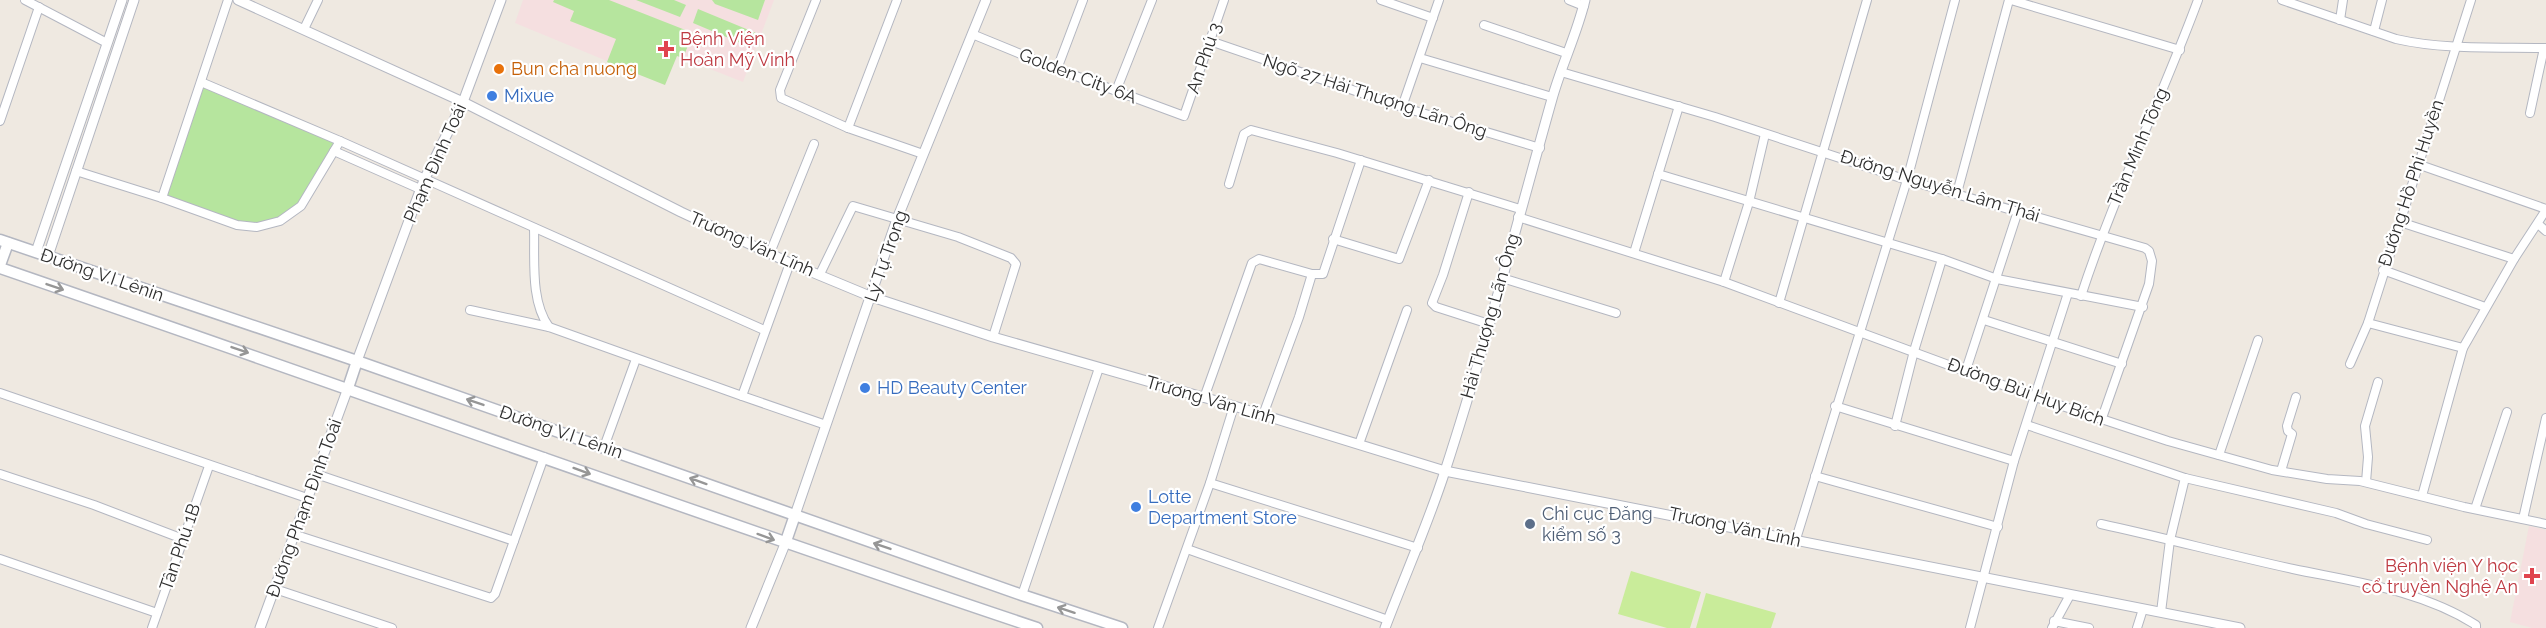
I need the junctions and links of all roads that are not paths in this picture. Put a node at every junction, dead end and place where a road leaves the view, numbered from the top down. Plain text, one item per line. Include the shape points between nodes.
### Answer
1 (25, 0) edge
2 (122, 0) edge
3 (134, 0) edge
4 (228, 0) edge
5 (238, 0) edge
6 (318, 0) edge
7 (501, 0) edge
8 (816, 0) edge
9 (897, 0) edge
10 (986, 0) edge
11 (1083, 0) edge
12 (1152, 0) edge
13 (1224, 0) edge
14 (1381, 0) edge
15 (1439, 0) edge
16 (1569, 0) edge
17 (1867, 0) edge
18 (1955, 0) edge
19 (2010, 0) edge
20 (2198, 0) edge
21 (2282, 0) edge
22 (2343, 0) edge
23 (2382, 0) edge
24 (2471, 0) edge
25 (1584, 3) edge
26 (2304, 4) edge
27 (39, 7) junction
28 (1433, 18) junction
29 (2340, 20) junction
30 (1484, 25) dead end
31 (304, 29) junction
32 (2374, 31) junction
33 (972, 34) junction
34 (1210, 41) junction
35 (107, 43) junction
36 (2455, 45) junction
37 (2545, 48) edge
38 (2180, 50) junction
39 (1566, 53) junction
40 (1420, 58) junction
41 (1057, 69) junction
42 (1561, 72) junction
43 (201, 82) junction
44 (1116, 91) junction
45 (1552, 97) junction
46 (463, 102) junction
47 (1679, 106) junction
48 (1402, 107) junction
49 (2530, 113) dead end
50 (1184, 116) joint
51 (0, 122) edge
52 (848, 128) junction
53 (1765, 134) junction
54 (340, 141) junction
55 (814, 144) dead end
56 (1540, 148) junction
57 (334, 151) junction
58 (1823, 151) junction
59 (923, 154) junction
60 (1361, 160) junction
61 (2420, 165) junction
62 (76, 171) junction
63 (1658, 174) junction
64 (1429, 180) junction
65 (1907, 180) junction
66 (422, 184) junction
67 (1229, 184) dead end
68 (1470, 192) junction
69 (1958, 193) junction
70 (162, 198) junction
71 (1749, 202) junction
72 (2546, 210) edge
73 (2018, 211) junction
74 (1519, 213) junction
75 (1804, 218) junction
76 (897, 219) junction
77 (2400, 222) junction
78 (2538, 224) junction
79 (534, 228) junction
80 (2546, 231) edge
81 (2101, 234) junction
82 (1333, 239) junction
83 (4, 242) edge
84 (1886, 242) junction
85 (36, 252) junction
86 (770, 253) junction
87 (1634, 253) junction
88 (48, 256) junction
89 (1942, 258) junction
90 (2514, 259) junction
91 (790, 263) junction
92 (0, 266) edge
93 (2383, 270) junction
94 (820, 274) junction
95 (1312, 274) junction
96 (1502, 278) junction
97 (1997, 279) junction
98 (1724, 282) junction
99 (2068, 293) junction
100 (2081, 296) junction
101 (872, 297) junction
102 (1779, 303) junction
103 (2143, 307) junction
104 (2485, 307) junction
105 (470, 310) dead end
106 (1407, 310) dead end
107 (1616, 313) dead end
108 (1984, 320) junction
109 (2368, 323) junction
110 (1489, 324) junction
111 (549, 327) junction
112 (764, 330) junction
113 (1859, 333) junction
114 (993, 337) junction
115 (2258, 340) dead end
116 (2053, 344) junction
117 (2463, 348) junction
118 (1914, 351) junction
119 (636, 359) junction
120 (357, 361) junction
121 (2122, 364) junction
122 (2350, 364) dead end
123 (1099, 368) junction
124 (1966, 370) junction
125 (2378, 381) dead end
126 (348, 388) junction
127 (0, 393) edge
128 (742, 396) junction
129 (2035, 397) junction
130 (2296, 397) dead end
131 (1204, 398) junction
132 (1234, 406) junction
133 (1835, 406) junction
134 (2507, 412) dead end
135 (1263, 415) junction
136 (2546, 417) edge
137 (2102, 418) junction
138 (826, 425) junction
139 (2027, 425) junction
140 (1895, 426) junction
141 (1359, 444) junction
142 (604, 447) junction
143 (2218, 455) junction
144 (544, 457) junction
145 (2014, 461) junction
146 (209, 466) junction
147 (1445, 471) junction
148 (2281, 471) junction
149 (0, 474) edge
150 (316, 474) junction
151 (1815, 476) junction
152 (2185, 478) junction
153 (2366, 482) junction
154 (1210, 483) junction
155 (2422, 496) junction
156 (307, 498) junction
157 (2475, 509) junction
158 (795, 515) junction
159 (2523, 519) junction
160 (2101, 524) dead end
161 (2546, 524) edge
162 (1998, 527) junction
163 (296, 535) junction
164 (183, 539) junction
165 (1796, 539) junction
166 (2170, 540) junction
167 (2427, 540) dead end
168 (514, 541) junction
169 (785, 544) junction
170 (1418, 548) junction
171 (1187, 549) junction
172 (0, 559) edge
173 (1983, 578) junction
174 (275, 589) junction
175 (1022, 595) junction
176 (2070, 595) junction
177 (2143, 609) junction
178 (2161, 612) junction
179 (157, 613) junction
180 (1387, 624) edge
181 (2053, 625) edge
182 (2211, 625) edge
183 (152, 628) edge
184 (260, 628) edge
185 (392, 628) edge
186 (751, 628) edge
187 (1037, 628) edge
188 (1122, 628) edge
189 (1158, 628) edge
190 (1970, 628) edge
191 (2089, 628) edge
192 (2137, 628) edge
193 (2240, 628) edge
194 (2476, 628) edge

1 - 27 street
2 - 35 street
3 - 62 street
4 - 43 street
5 - 31 street, Trương Văn Lĩnh
6 - 31 street
7 - 46 street, Phạm Đình Toái
8 - 52 street via 780,96
9 - 52 street
10 - 33 street, Lý Tự Trọng
11 - 41 street
12 - 44 street
13 - 34 street, An Phú 3
14 - 28 street
15 - 28 street
16 - 25 street
17 - 58 street
18 - 65 street
19 - 38 street
19 - 69 street
20 - 38 street, Trần Minh Tông
21 - 26 street
22 - 29 street
23 - 32 street
24 - 36 street, Đường Hồ Phi Huyền
25 - 39 street, Hải Thượng Lãn Ông
26 - 29 street
27 - 35 street
27 - 51 street
28 - 40 street
29 - 32 street
30 - 39 street
31 - 46 street, Trương Văn Lĩnh
32 - 36 street via 2414,43
33 - 41 street, Golden City 6A
33 - 59 street, Lý Tự Trọng
34 - 48 street, Ngõ 27 Hải Thượng Lãn Ông
34 - 50 street, An Phú 3
35 - 85 street
36 - 37 street
36 - 61 street, Đường Hồ Phi Huyền
37 - 49 street
38 - 81 street, Trần Minh Tông
39 - 42 street, Hải Thượng Lãn Ông
40 - 45 street
40 - 48 street
41 - 44 street, Golden City 6A
42 - 45 street, Hải Thượng Lãn Ông
42 - 47 street, Đường Nguyễn Lâm Thái
43 - 54 street
43 - 70 street
44 - 50 street, Golden City 6A
45 - 56 street, Hải Thượng Lãn Ông
46 - 66 street, Phạm Đình Toái
46 - 86 street, Trương Văn Lĩnh
47 - 53 street, Đường Nguyễn Lâm Thái
47 - 63 street
48 - 56 street, Ngõ 27 Hải Thượng Lãn Ông
52 - 59 street
53 - 58 street, Đường Nguyễn Lâm Thái
53 - 71 street
54 - 57 street
54 - 66 street
55 - 86 street
56 - 74 street, Hải Thượng Lãn Ông
57 - 66 street
57 - 70 street via 301,206 273,224 243,226
58 - 65 street, Đường Nguyễn Lâm Thái
58 - 75 street
59 - 76 street, Lý Tự Trọng
60 - 64 street, Đường Bùi Huy Bích
60 - 67 street, Đường Bùi Huy Bích via 1250,130 1244,134
60 - 82 street
61 - 72 street
61 - 77 street, Đường Hồ Phi Huyền
62 - 70 street
62 - 88 street
63 - 71 street
63 - 87 street
64 - 68 street, Đường Bùi Huy Bích
64 - 82 street via 1399,259
65 - 69 street, Đường Nguyễn Lâm Thái
65 - 84 street
66 - 79 street
66 - 120 street, Phạm Đình Toái
68 - 74 street, Đường Bùi Huy Bích
68 - 110 street via 1432,303 1436,308
69 - 73 street, Đường Nguyễn Lâm Thái
71 - 75 street
71 - 98 street
72 - 78 street
73 - 81 street, Đường Nguyễn Lâm Thái
73 - 97 street
74 - 87 street, Đường Bùi Huy Bích
74 - 96 street, Hải Thượng Lãn Ông
75 - 84 street
75 - 102 street
76 - 94 street via 853,206
76 - 101 street, Lý Tự Trọng
76 - 114 street via 958,237 1015,261
77 - 90 street
77 - 93 street, Đường Hồ Phi Huyền
78 - 80 street
78 - 90 street
79 - 111 street via 537,298
79 - 112 street
81 - 100 street, Trần Minh Tông
81 - 103 street, Đường Nguyễn Lâm Thái via 2149,251 2152,261
82 - 95 street via 1325,271
83 - 85 main road, Đường V.I Lênin
83 - 92 main road
84 - 89 street
84 - 113 street
85 - 88 main road, Đường V.I Lênin
86 - 91 street, Trương Văn Lĩnh
87 - 98 street, Đường Bùi Huy Bích
88 - 120 main road, Đường V.I Lênin
89 - 97 street
89 - 118 street
90 - 104 street
91 - 94 street, Trương Văn Lĩnh
91 - 112 street
92 -> 126 main road, Đường V.I Lênin
93 - 104 street
93 - 109 street, Đường Hồ Phi Huyền
94 - 101 street, Trương Văn Lĩnh
95 - 131 street via 1253,261
95 - 135 street
96 - 107 street
96 - 110 street, Hải Thượng Lãn Ông
97 - 99 street
97 - 108 street
98 - 102 street, Đường Bùi Huy Bích
99 - 100 street
99 - 116 street
100 - 103 street
101 - 114 street, Trương Văn Lĩnh
101 - 138 street, Lý Tự Trọng
102 - 113 street, Đường Bùi Huy Bích
103 - 121 street, Đường Nguyễn Lâm Thái
104 - 117 street
105 - 111 street
106 - 141 street
108 - 116 street
108 - 124 street
109 - 117 street
109 - 122 street, Đường Hồ Phi Huyền
110 - 147 street, Hải Thượng Lãn Ông
111 - 119 street
112 - 128 street
113 - 118 street, Đường Bùi Huy Bích
113 - 133 street
114 - 123 street, Trương Văn Lĩnh
115 - 143 street
116 - 121 street
116 - 129 street
117 - 155 street
118 - 124 street, Đường Bùi Huy Bích
118 - 140 street
119 - 128 street
119 - 142 street
120 - 126 main road
142 -> 120 main road, Đường V.I Lênin
121 - 137 street, Đường Nguyễn Lâm Thái
123 - 131 street, Trương Văn Lĩnh
123 - 175 street
124 - 129 street, Đường Bùi Huy Bích
125 - 153 street via 2365,426
126 - 144 main road, Đường V.I Lênin
126 - 150 street, Đường Phạm Đình Toái
127 - 146 street
128 - 138 street
129 - 137 street, Đường Bùi Huy Bích
129 - 139 street
130 - 148 street via 2287,426 2292,434
131 - 132 street, Trương Văn Lĩnh
132 - 135 street, Trương Văn Lĩnh
132 - 154 street
133 - 140 street
133 - 151 street
134 - 157 street
135 - 141 street, Trương Văn Lĩnh
136 - 159 street
137 - 143 street, Đường Bùi Huy Bích via 2116,426
138 - 158 street, Lý Tự Trọng
139 - 145 street
139 - 152 street
140 - 145 street
141 - 147 street, Trương Văn Lĩnh
158 -> 142 main road, Đường V.I Lênin
143 - 148 street, Đường Bùi Huy Bích
144 - 168 street
144 -> 169 main road, Đường V.I Lênin
145 - 162 street
146 - 156 street
146 - 164 street, Tân Phú 1B
147 - 165 street, Trương Văn Lĩnh
147 - 170 street, Hải Thượng Lãn Ông
148 - 153 street, Đường Bùi Huy Bích
149 - 164 street
150 - 156 street, Đường Phạm Đình Toái
150 - 168 street
151 - 162 street
151 - 165 street
152 - 166 street
152 - 167 street via 2336,513
153 - 155 street, Đường Bùi Huy Bích
154 - 170 street
154 - 171 street
155 - 157 street, Đường Bùi Huy Bích
156 - 163 street, Đường Phạm Đình Toái
157 - 159 street, Đường Bùi Huy Bích
158 - 169 main road
175 -> 158 main road, Đường V.I Lênin
159 - 161 street, Đường Bùi Huy Bích
160 - 166 street
162 - 173 street
163 - 168 street via 489,599 495,594
163 - 174 street, Đường Phạm Đình Toái
164 - 179 street, Tân Phú 1B
165 - 173 street, Trương Văn Lĩnh
166 - 178 street
166 - 194 street via 2381,586 2445,609 2471,621
169 - 186 street
169 - 187 main road, Đường V.I Lênin
170 - 180 street, Hải Thượng Lãn Ông
171 - 180 street
171 - 189 street
172 - 179 street
173 - 176 street, Trương Văn Lĩnh
173 - 190 street
174 - 184 street, Đường Phạm Đình Toái
174 - 185 street
188 -> 175 main road, Đường V.I Lênin
176 - 177 street, Trương Văn Lĩnh
176 - 181 street
177 - 178 street, Trương Văn Lĩnh
177 - 192 street
178 - 182 street, Trương Văn Lĩnh
179 - 183 street, Tân Phú 1B
181 - 191 street
182 - 193 street, Trương Văn Lĩnh

